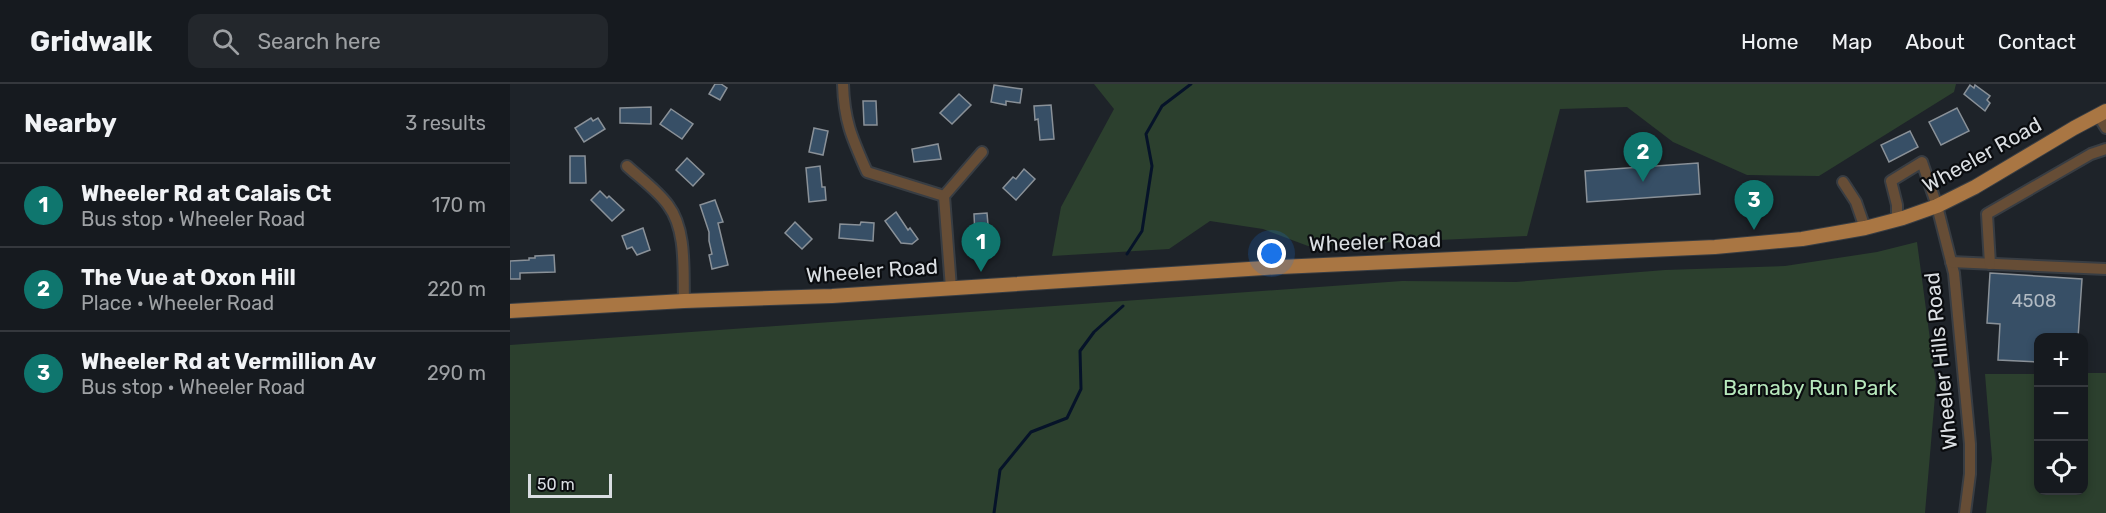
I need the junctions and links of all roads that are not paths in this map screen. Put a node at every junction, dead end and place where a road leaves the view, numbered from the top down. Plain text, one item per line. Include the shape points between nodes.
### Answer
1 (843, 84) edge
2 (2102, 113) edge
3 (2106, 128) edge
4 (2106, 148) edge
5 (982, 152) dead end
6 (627, 166) dead end
7 (1843, 182) dead end
8 (944, 196) junction
9 (1937, 206) junction
10 (1897, 219) junction
11 (1865, 228) junction
12 (1951, 262) junction
13 (1990, 264) junction
14 (2106, 269) edge
15 (951, 288) junction
16 (684, 301) junction
17 (510, 311) edge
18 (1965, 513) edge

1 - 8 street via 848,126 867,172
2 - 3 street
2 - 9 main road, Wheeler Road
4 - 13 street via 1987,214
5 - 8 street
6 - 16 street via 668,204 675,217 681,244
7 - 11 street via 1856,202
8 - 15 street
9 - 10 main road, Wheeler Road
9 - 10 street, Wheeler Hills Road via 1922,162 1891,181
9 - 12 street, Wheeler Hills Road
10 - 11 main road, Wheeler Road
11 - 15 main road, Wheeler Road via 1715,247 1280,267
12 - 13 street
12 - 18 street, Wheeler Hills Road via 1970,444
13 - 14 street
15 - 16 main road, Wheeler Road
16 - 17 main road, Wheeler Road

